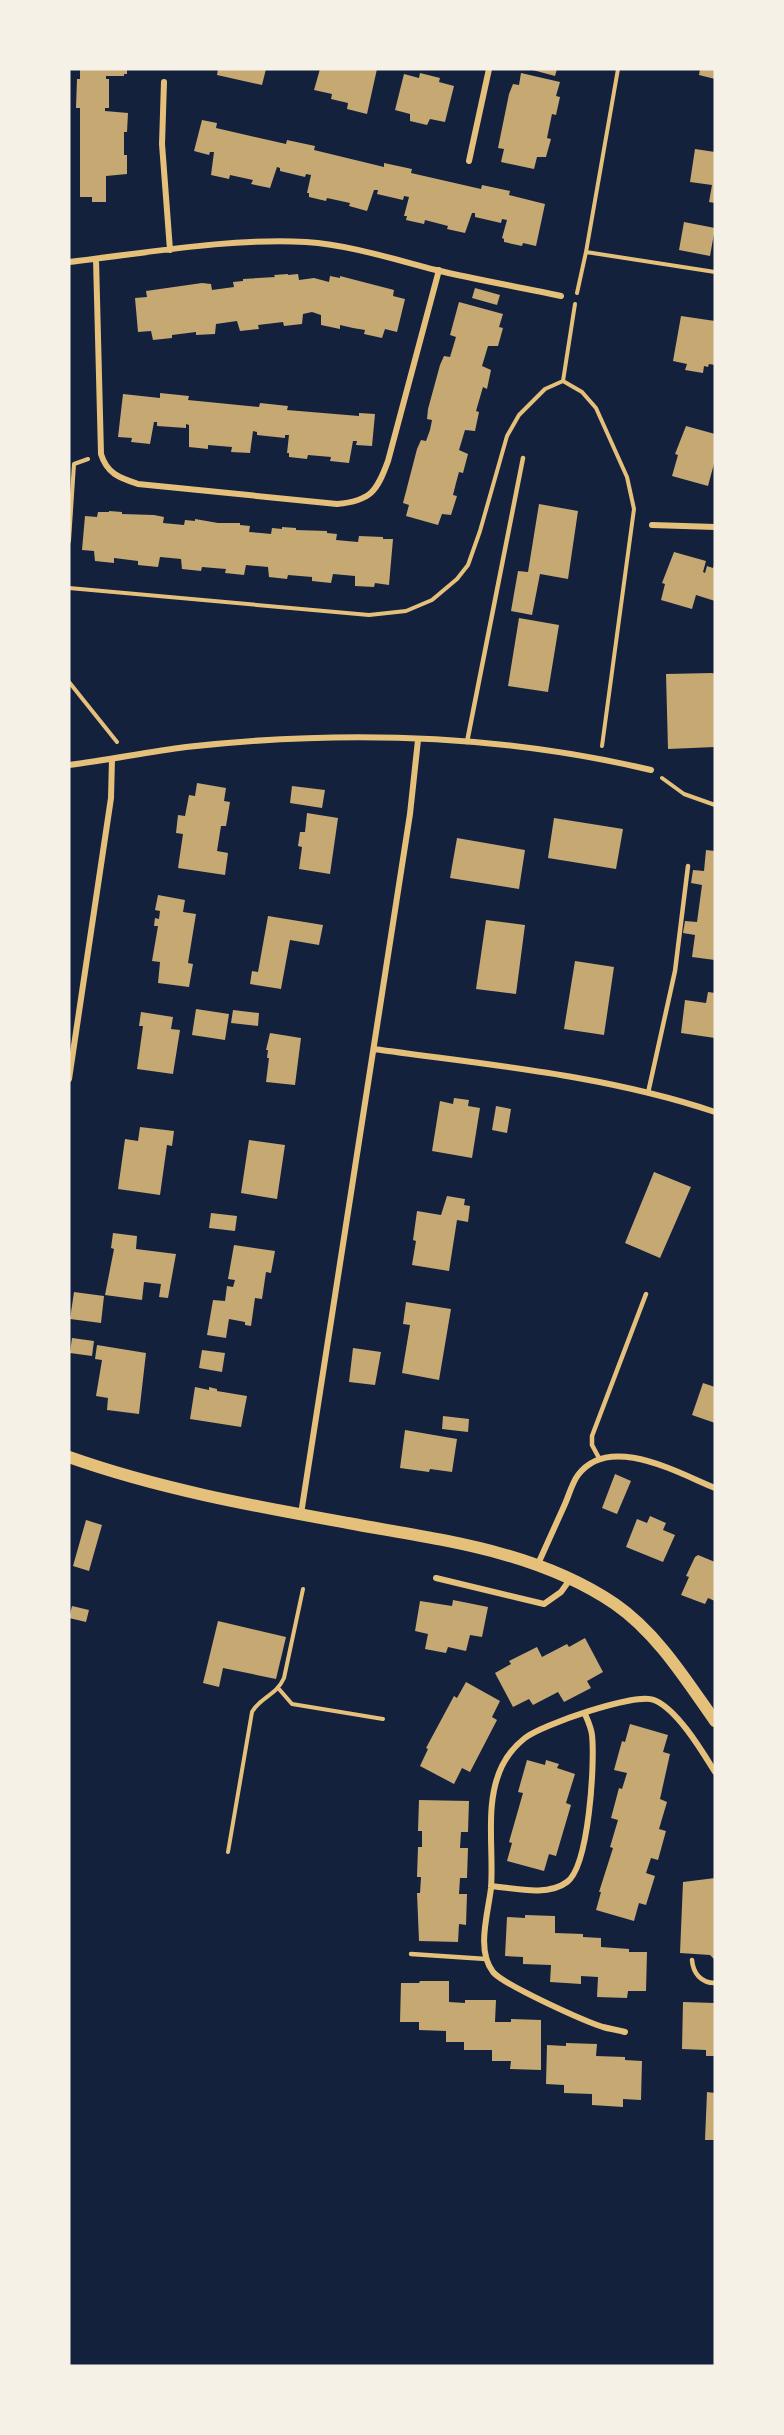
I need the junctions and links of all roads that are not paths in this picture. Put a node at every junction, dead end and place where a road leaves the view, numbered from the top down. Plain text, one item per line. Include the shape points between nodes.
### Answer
1 (489, 69) edge
2 (164, 82) dead end
3 (469, 161) dead end
4 (170, 250) junction
5 (96, 259) junction
6 (69, 262) edge
7 (439, 270) junction
8 (561, 296) dead end
9 (523, 458) dead end
10 (652, 525) dead end
11 (715, 527) edge
12 (418, 740) junction
13 (468, 742) junction
14 (112, 759) junction
15 (69, 765) edge
16 (651, 770) road end
17 (688, 866) dead end
18 (374, 1049) junction
19 (69, 1079) edge
20 (648, 1093) junction
21 (715, 1112) edge
22 (646, 1294) dead end
23 (69, 1457) edge
24 (598, 1458) junction
25 (715, 1488) edge
26 (301, 1515) junction
27 (538, 1564) junction
28 (436, 1578) dead end
29 (571, 1578) junction
30 (585, 1714) junction
31 (715, 1721) edge
32 (715, 1772) edge
33 (491, 1886) junction
34 (411, 1954) dead end
35 (486, 1959) junction
36 (692, 1960) dead end
37 (715, 1983) edge
38 (625, 2032) dead end

1 - 3 street
2 - 4 street via 162,144
4 - 5 street
4 - 7 street via 308,242
5 - 6 street
5 - 7 street via 101,454 105,467 138,484 337,504 367,497 380,481
7 - 8 street
9 - 13 lane
10 - 11 street
12 - 13 street
12 - 14 street via 277,740 185,747
12 - 18 street
13 - 16 street via 600,758
14 - 15 street
14 - 19 street via 111,798
17 - 20 lane via 675,971
18 - 20 street via 560,1075
18 - 26 street
20 - 21 street
22 - 24 lane via 592,1436
23 - 26 main road via 140,1479
24 - 25 street via 626,1456 648,1461
24 - 27 street via 578,1476
26 - 27 main road via 501,1552
27 - 29 main road
28 - 29 street via 544,1604 561,1592
29 - 31 main road via 616,1605 649,1634
30 - 32 street via 630,1699 656,1700 682,1725
30 - 33 street via 543,1727 526,1737 502,1766 492,1804
30 - 33 street via 592,1737 588,1826 573,1877 550,1889
33 - 35 street
34 - 35 lane
35 - 38 street via 495,1974 521,1990 603,2027
36 - 37 lane via 698,1976

